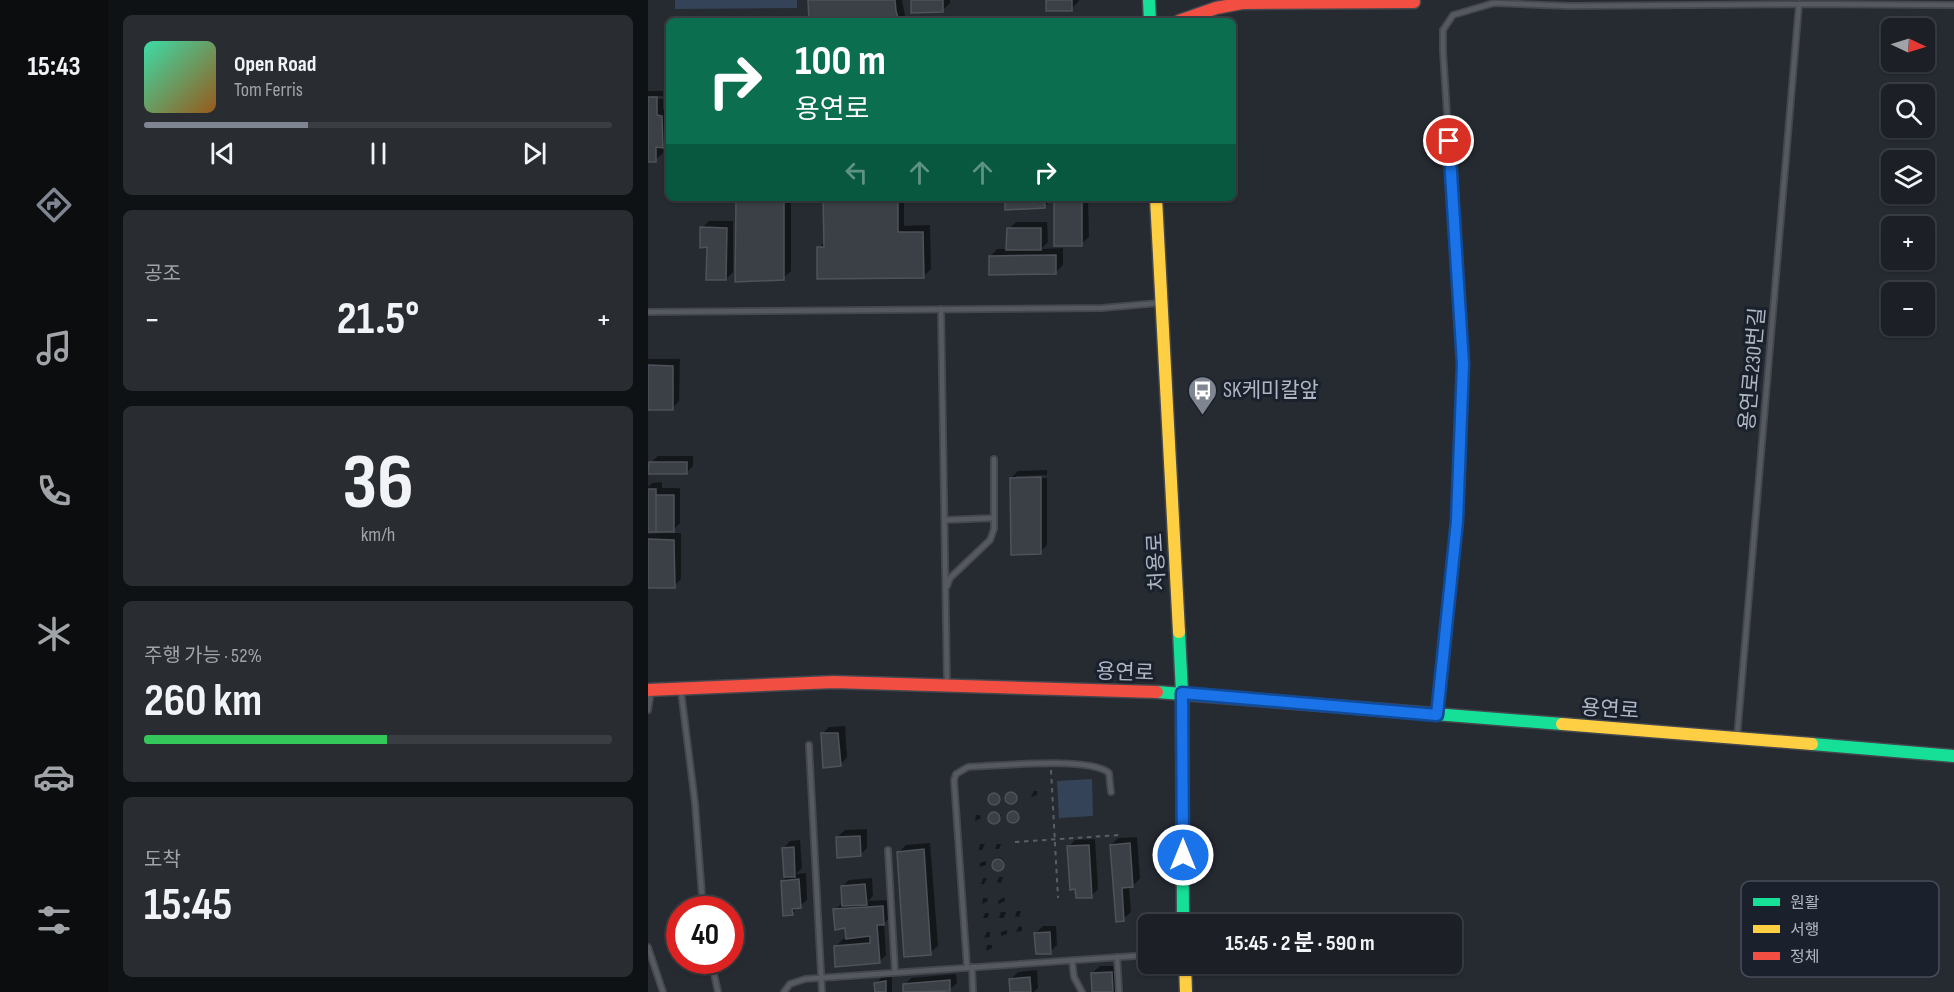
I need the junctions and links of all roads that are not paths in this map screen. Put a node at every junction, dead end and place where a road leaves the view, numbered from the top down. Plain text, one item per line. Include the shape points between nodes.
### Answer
1 (1149, 0) edge
2 (1414, 2) dead end
3 (1570, 3) edge
4 (1800, 4) junction
5 (1954, 5) edge
6 (1150, 18) edge
7 (1188, 18) edge
8 (1156, 201) edge
9 (1162, 303) junction
10 (941, 309) junction
11 (648, 312) edge
12 (994, 459) dead end
13 (994, 518) junction
14 (945, 520) junction
15 (946, 588) junction
16 (947, 687) junction
17 (681, 688) junction
18 (650, 689) edge
19 (1182, 693) junction
20 (648, 710) edge
21 (1437, 715) junction
22 (1737, 738) junction
23 (809, 746) dead end
24 (1954, 756) edge
25 (1111, 792) dead end
26 (888, 850) dead end
27 (702, 896) edge
28 (1183, 914) edge
29 (648, 947) edge
30 (1138, 956) edge
31 (1117, 957) junction
32 (1072, 960) junction
33 (969, 967) junction
34 (895, 972) junction
35 (714, 974) edge
36 (1185, 974) edge
37 (821, 978) junction
38 (661, 991) edge
39 (718, 992) edge
40 (784, 992) edge
41 (822, 992) edge
42 (973, 992) edge
43 (1082, 992) edge
44 (1119, 992) edge
45 (1186, 992) edge

1 - 6 street
2 - 7 street via 1242,3
3 - 4 lane
3 - 21 lane via 1494,3 1453,15 1443,30 1463,364 1457,521
4 - 5 lane
4 - 22 lane, 용연로230번길
8 - 9 street, 처용로
9 - 10 lane via 1102,308
9 - 19 street, 처용로
10 - 11 lane
10 - 14 lane
12 - 13 lane
13 - 14 lane
13 - 15 lane via 990,540 950,578
14 - 15 lane
15 - 16 lane
16 - 17 street, 용연로 via 834,682
16 - 19 street, 용연로
17 - 18 street, 용연로
17 - 27 lane
18 - 20 lane, 용연로
19 - 21 street, 용연로
19 - 28 street, 처용로
21 - 22 street, 용연로
22 - 24 street, 용연로
23 - 37 lane
25 - 33 lane via 1106,770 1082,764 968,767 956,774
26 - 34 lane
29 - 38 lane
30 - 31 lane
31 - 32 lane
31 - 44 lane
32 - 33 lane
32 - 43 lane via 1074,977
33 - 34 lane
33 - 42 lane
34 - 37 lane
35 - 39 lane
36 - 45 street
37 - 40 lane via 795,982
37 - 41 lane

